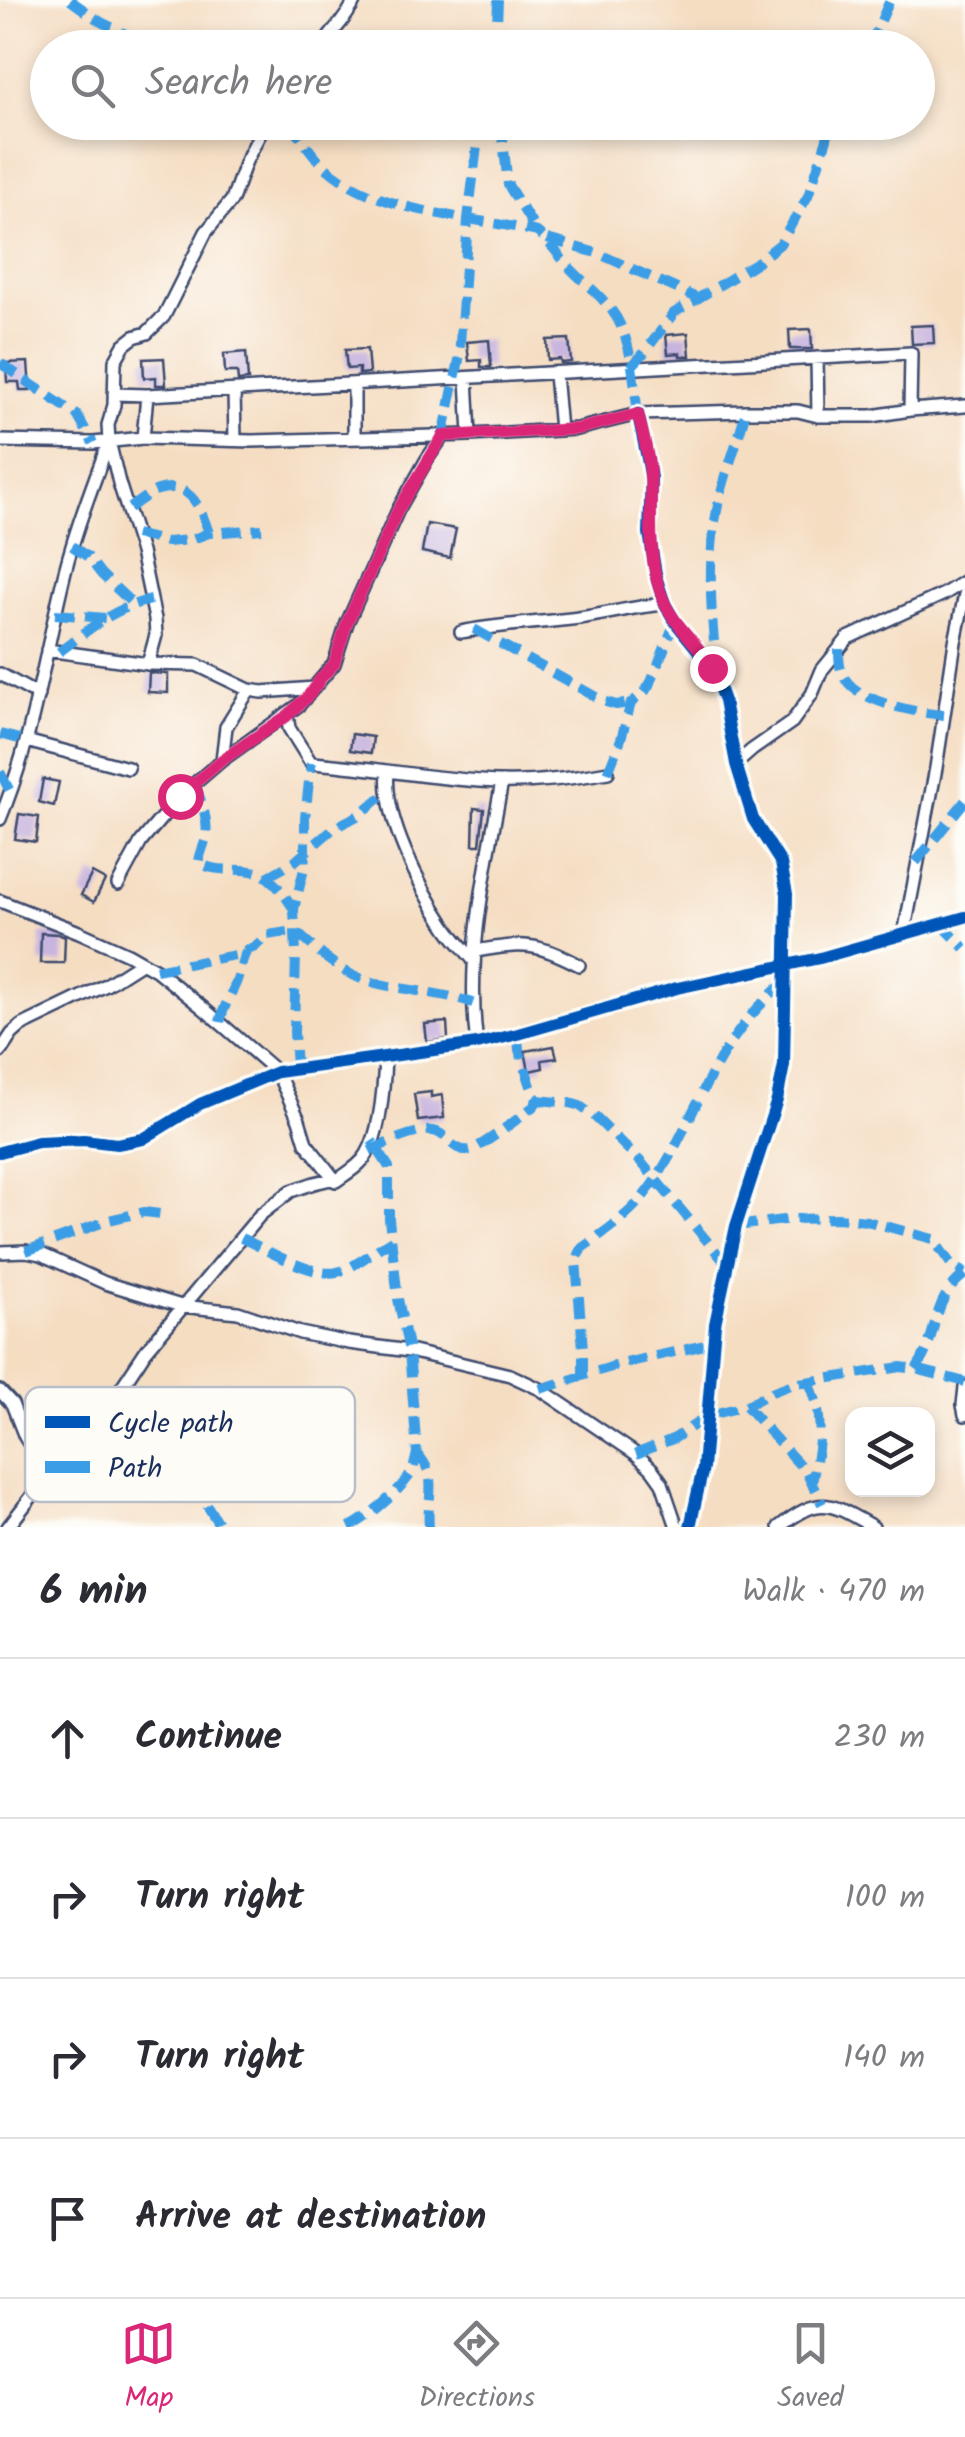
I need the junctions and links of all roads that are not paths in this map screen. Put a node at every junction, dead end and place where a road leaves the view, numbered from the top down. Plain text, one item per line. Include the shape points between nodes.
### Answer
1 (355, 0) edge
2 (335, 30) edge
3 (257, 140) edge
4 (818, 358) junction
5 (555, 374) junction
6 (468, 378) junction
7 (354, 384) junction
8 (234, 390) junction
9 (114, 394) junction
10 (147, 395) junction
11 (965, 406) edge
12 (910, 410) junction
13 (638, 414) junction
14 (818, 416) junction
15 (560, 430) junction
16 (470, 435) junction
17 (443, 436) junction
18 (143, 438) junction
19 (354, 438) junction
20 (235, 440) junction
21 (0, 441) edge
22 (109, 442) junction
23 (965, 581) edge
24 (965, 594) edge
25 (665, 604) junction
26 (461, 632) dead end
27 (48, 650) junction
28 (148, 664) junction
29 (0, 674) edge
30 (314, 688) junction
31 (249, 690) junction
32 (38, 695) junction
33 (287, 716) junction
34 (26, 741) junction
35 (222, 760) junction
36 (736, 764) junction
37 (128, 768) dead end
38 (388, 772) junction
39 (608, 772) dead end
40 (502, 782) junction
41 (0, 819) edge
42 (118, 884) dead end
43 (0, 901) edge
44 (965, 918) edge
45 (904, 934) junction
46 (475, 956) junction
47 (142, 962) junction
48 (579, 965) dead end
49 (786, 965) junction
50 (477, 1044) junction
51 (0, 1052) edge
52 (385, 1057) junction
53 (277, 1072) junction
54 (0, 1152) edge
55 (336, 1181) junction
56 (0, 1252) edge
57 (181, 1306) junction
58 (122, 1387) edge
59 (965, 1388) edge
60 (0, 1392) edge
61 (965, 1415) edge
62 (25, 1438) edge
63 (27, 1502) edge
64 (8, 1527) edge
65 (677, 1527) edge
66 (690, 1527) edge
67 (779, 1527) edge
68 (873, 1527) edge

1 - 2 street
3 - 9 street via 232,200 206,232 164,316 124,345 115,361
4 - 5 street
4 - 12 street via 910,354
4 - 14 street
5 - 6 street
5 - 15 street
6 - 7 street
6 - 16 street
7 - 8 street
7 - 19 street
8 - 10 street
8 - 20 street
9 - 10 street
9 - 22 street
10 - 18 street
11 - 12 street
12 - 14 street
13 - 14 street
13 - 15 street
13 - 25 street
15 - 16 street
16 - 17 street
17 - 19 street
17 - 30 street via 398,510 334,664
18 - 20 street
18 - 22 street
19 - 20 street
21 - 22 street
22 - 27 street via 72,546
22 - 28 street via 155,618
23 - 36 street via 848,638 792,722
24 - 45 street
25 - 26 street
25 - 36 street via 712,668
27 - 28 street
27 - 32 street
28 - 31 street via 197,665
29 - 32 street
30 - 31 street
30 - 33 street
31 - 35 street via 226,727
32 - 34 street
33 - 35 street
33 - 38 street via 311,763
34 - 37 street
34 - 41 street
35 - 42 street via 153,826
36 - 49 street via 753,819 781,863
38 - 40 street
38 - 46 street via 386,793 398,835 441,918
39 - 40 street
40 - 46 street
43 - 47 street
44 - 45 street
45 - 49 street
46 - 48 street via 514,945 546,948
46 - 50 street
47 - 51 street via 21,1026
47 - 53 street
49 - 50 street
49 - 66 street via 781,1082 736,1226
50 - 52 street
52 - 53 street
52 - 55 street via 372,1145
53 - 54 street via 200,1104 144,1139 38,1142
53 - 55 street via 306,1144
55 - 57 street via 299,1187 274,1202
56 - 57 street via 41,1254
57 - 58 street
57 - 65 street via 238,1312 300,1333 510,1375 652,1468
59 - 61 street
60 - 62 street
63 - 64 street
67 - 68 street via 822,1504

